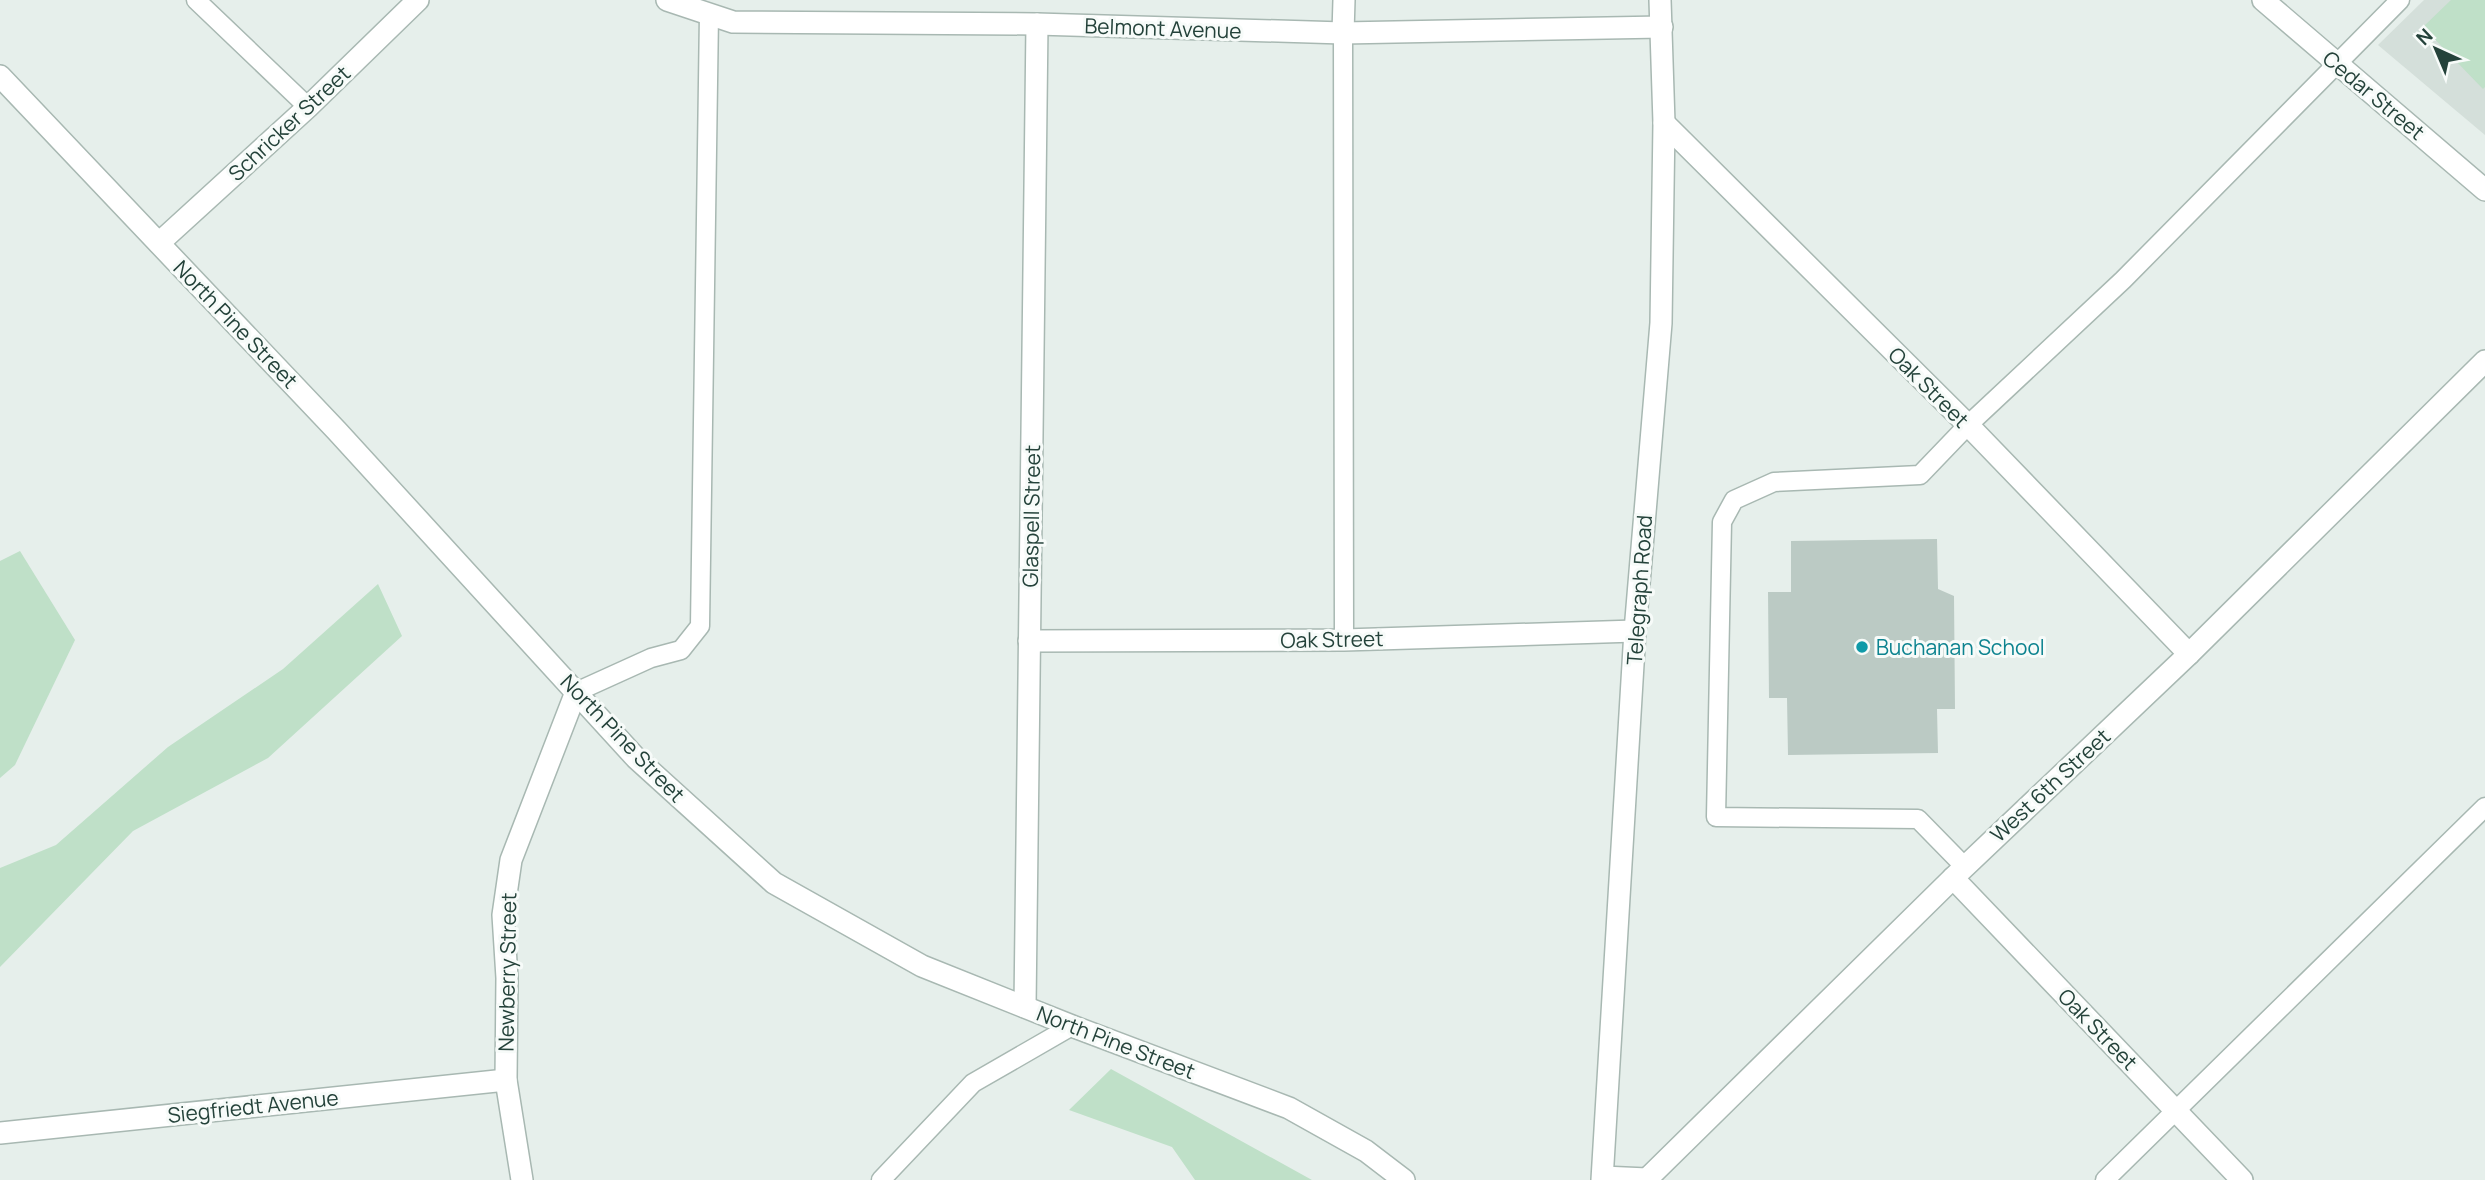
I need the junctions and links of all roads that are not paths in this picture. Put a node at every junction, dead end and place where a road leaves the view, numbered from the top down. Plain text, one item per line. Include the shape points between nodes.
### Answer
1 (196, 0) edge
2 (418, 0) edge
3 (667, 0) edge
4 (1344, 0) edge
5 (1661, 0) edge
6 (2263, 0) edge
7 (2400, 0) edge
8 (709, 14) junction
9 (1037, 24) junction
10 (1662, 27) junction
11 (1343, 33) junction
12 (2337, 64) junction
13 (0, 76) edge
14 (308, 107) junction
15 (1664, 123) junction
16 (2485, 190) edge
17 (159, 243) junction
18 (2485, 361) edge
19 (1968, 425) junction
20 (1635, 631) junction
21 (1344, 640) junction
22 (1029, 641) junction
23 (2189, 654) junction
24 (576, 692) junction
25 (2485, 807) edge
26 (1959, 872) junction
27 (1025, 1007) junction
28 (1072, 1026) junction
29 (506, 1080) junction
30 (2177, 1111) junction
31 (0, 1133) edge
32 (1602, 1179) edge
33 (522, 1180) edge
34 (881, 1180) edge
35 (1404, 1180) edge
36 (2105, 1180) edge
37 (2242, 1180) edge

1 - 14 lane
2 - 14 street, Schricker Street
3 - 8 street, Belmont Avenue
4 - 11 street
5 - 10 street, Telegraph Road
6 - 12 street, Cedar Street
7 - 12 lane
8 - 9 street, Belmont Avenue via 733,22
8 - 24 lane via 699,626 681,650 651,658
9 - 11 street, Belmont Avenue
9 - 22 street, Glaspell Street
10 - 11 street, Belmont Avenue
10 - 15 street, Telegraph Road
11 - 21 lane
12 - 16 street, Cedar Street
12 - 19 lane via 2123,280
13 - 17 street, North Pine Street
14 - 17 street, Schricker Street
15 - 19 street, Oak Street
15 - 20 street, Telegraph Road via 1661,323
17 - 24 street, North Pine Street
18 - 23 street, West 6th Street
19 - 23 street, Oak Street
19 - 26 lane via 1920,475 1774,482 1734,500 1722,522 1716,817 1919,819
20 - 21 street, Oak Street
20 - 32 street, Telegraph Road
21 - 22 street, Oak Street
22 - 27 street, Glaspell Street
23 - 26 street, West 6th Street
24 - 27 street, North Pine Street via 636,758 775,883 922,966
24 - 29 street, Newberry Street via 511,860 503,915
25 - 30 lane
26 - 30 street, Oak Street
26 - 32 street, West 6th Street via 1647,1179
27 - 28 street, North Pine Street
28 - 34 lane via 973,1083
28 - 35 street, North Pine Street via 1289,1108 1366,1152
29 - 31 street, Siegfriedt Avenue
29 - 33 street, Newberry Street
30 - 36 lane
30 - 37 street, Oak Street

